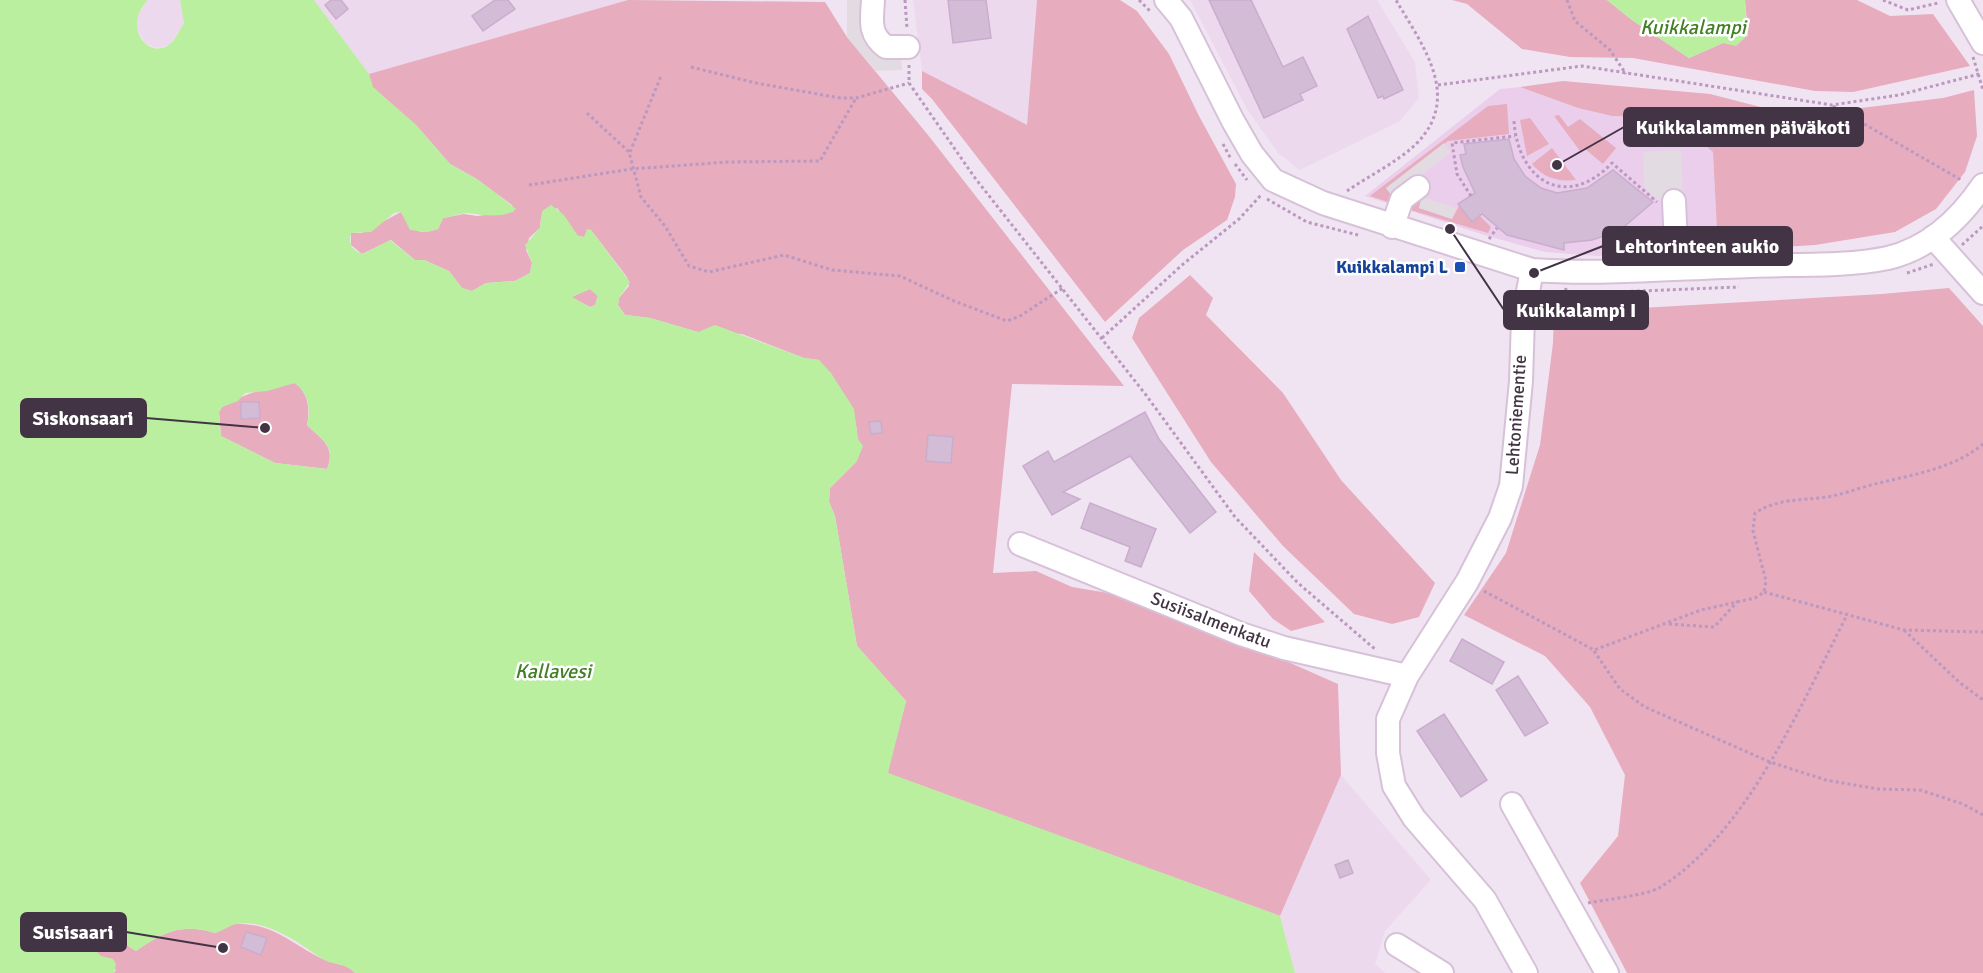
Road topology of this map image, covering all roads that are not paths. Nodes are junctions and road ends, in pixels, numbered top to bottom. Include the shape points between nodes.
1 (873, 0) edge
2 (1166, 0) edge
3 (1948, 2) edge
4 (1983, 43) edge
5 (908, 47) road end
6 (1975, 184) edge
7 (1418, 187) dead end
8 (1666, 202) road end
9 (1392, 227) junction
10 (1934, 237) junction
11 (1677, 268) junction
12 (1532, 270) junction
13 (1983, 293) edge
14 (1020, 544) dead end
15 (1407, 676) junction
16 (1512, 804) dead end
17 (1397, 945) dead end
18 (1442, 973) edge
19 (1526, 973) edge
20 (1607, 973) edge

1 - 5 street via 874,36 886,47
2 - 9 street via 1181,18 1252,154 1273,180 1304,196
3 - 4 street
6 - 10 street via 1951,225
7 - 9 street via 1402,199
8 - 11 street
9 - 12 street
10 - 11 street via 1888,258
10 - 13 street
11 - 12 street
12 - 15 street, Lehtoniementie via 1523,318 1511,486 1500,518 1467,582
14 - 15 street, Susiisalmenkatu via 1241,634 1284,648
15 - 19 street, Lehtoniementie via 1388,718 1388,753 1394,786 1414,818 1485,900
16 - 20 street
17 - 18 street

